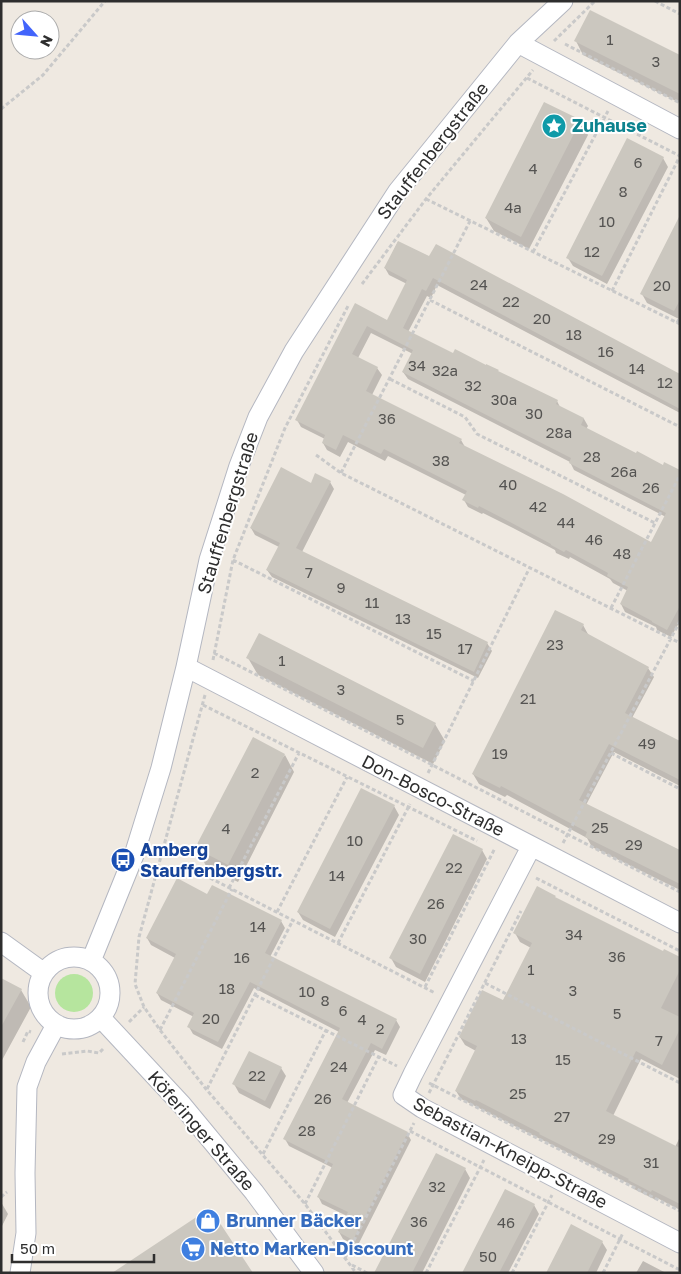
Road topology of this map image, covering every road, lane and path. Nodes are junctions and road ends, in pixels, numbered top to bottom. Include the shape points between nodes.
1 (105, 1) edge
2 (563, 1) edge
3 (595, 1) edge
4 (655, 1) edge
5 (680, 14) edge
6 (555, 40) junction
7 (518, 44) junction
8 (543, 57) junction
9 (526, 78) junction
10 (616, 95) junction
11 (680, 102) edge
12 (1, 109) edge
13 (605, 118) junction
14 (680, 128) edge
15 (680, 156) edge
16 (426, 199) junction
17 (470, 221) junction
18 (533, 252) junction
19 (358, 289) dead end
20 (612, 290) junction
21 (430, 300) junction
22 (348, 306) dead end
23 (680, 317) edge
24 (678, 323) edge
25 (390, 379) junction
26 (680, 427) edge
27 (316, 455) dead end
28 (341, 473) junction
29 (680, 475) edge
30 (655, 523) junction
31 (233, 560) junction
32 (530, 567) junction
33 (612, 608) junction
34 (680, 621) edge
35 (671, 639) junction
36 (680, 643) edge
37 (214, 653) junction
38 (186, 667) junction
39 (209, 680) junction
40 (474, 681) junction
41 (202, 705) junction
42 (310, 732) junction
43 (611, 753) junction
44 (299, 754) junction
45 (432, 765) junction
46 (347, 777) junction
47 (420, 789) junction
48 (680, 789) edge
49 (408, 807) junction
50 (504, 832) junction
51 (568, 834) junction
52 (477, 841) dead end
53 (486, 846) dead end
54 (531, 846) junction
55 (495, 850) junction
56 (555, 859) junction
57 (521, 866) junction
58 (210, 878) dead end
59 (230, 888) junction
60 (680, 892) edge
61 (524, 905) dead end
62 (277, 912) junction
63 (294, 920) junction
64 (680, 923) edge
65 (1, 942) edge
66 (338, 943) junction
67 (680, 951) edge
68 (91, 961) junction
69 (44, 973) junction
70 (485, 983) junction
71 (425, 987) junction
72 (255, 995) junction
73 (451, 1001) junction
74 (144, 1007) junction
75 (101, 1018) junction
76 (56, 1025) junction
77 (160, 1030) junction
78 (326, 1030) junction
79 (116, 1035) junction
80 (379, 1056) junction
81 (57, 1060) dead end
82 (413, 1074) junction
83 (680, 1083) edge
84 (433, 1086) junction
85 (206, 1089) junction
86 (422, 1108) junction
87 (410, 1131) junction
88 (492, 1144) junction
89 (263, 1154) junction
90 (480, 1167) junction
91 (560, 1180) junction
92 (548, 1202) junction
93 (305, 1204) junction
94 (680, 1211) edge
95 (631, 1217) junction
96 (620, 1239) junction
97 (680, 1242) edge
98 (345, 1258) junction
99 (351, 1265) junction
100 (680, 1270) edge
101 (20, 1273) edge
102 (314, 1273) edge
103 (356, 1273) edge
104 (368, 1273) edge
105 (426, 1273) edge
106 (512, 1273) edge
107 (603, 1273) edge

1 - 12 path via 43,75
2 - 7 street, Stauffenbergstraße
3 - 6 path
4 - 5 path
6 - 8 path
6 - 11 path
7 - 8 street
7 - 38 street, Stauffenbergstraße via 398,191 294,352 258,418 209,560
8 - 9 path
8 - 10 street
9 - 13 path
9 - 16 path
10 - 13 path
10 - 14 street
13 - 15 path
13 - 18 path
15 - 20 path
16 - 17 path
16 - 19 path
17 - 18 path
17 - 21 path
18 - 20 path
20 - 24 path
21 - 25 path
21 - 26 path
22 - 31 path via 285,428
23 - 24 path
25 - 28 path
25 - 30 path via 465,417 476,434
27 - 28 path
28 - 32 path
29 - 30 path
30 - 33 path
31 - 37 path
31 - 40 path
32 - 33 path
32 - 40 path
33 - 35 path
34 - 35 path
35 - 36 path
35 - 43 path
37 - 39 path
37 - 45 path
38 - 39 street, Don-Bosco-Straße
38 - 68 street, Stauffenbergstraße via 161,768 134,855
39 - 41 path
39 - 42 street, Don-Bosco-Straße
40 - 45 path
41 - 44 path
41 - 74 path via 139,937 135,984
42 - 44 path
42 - 47 street, Don-Bosco-Straße
43 - 48 path
43 - 51 path
44 - 46 path
44 - 59 path
45 - 47 path
45 - 51 path
46 - 49 path
46 - 62 path
47 - 49 path
47 - 50 street, Don-Bosco-Straße
49 - 52 path
49 - 66 path
50 - 54 street, Don-Bosco-Straße
50 - 55 path
51 - 56 path
51 - 60 path
53 - 55 path
54 - 56 street, Don-Bosco-Straße
54 - 57 street, Sebastian-Kneipp-Straße
55 - 57 path
55 - 71 path
56 - 64 street, Don-Bosco-Straße
57 - 67 path
57 - 73 street, Sebastian-Kneipp-Straße
58 - 59 path
59 - 62 path
59 - 77 path
61 - 70 path
62 - 63 path
63 - 66 path
63 - 72 path
65 - 69 street
66 - 71 path
68 - 69 street via 71,957 51,965
68 - 75 street via 100,968 110,987 110,998
69 - 76 street via 38,996 47,1017
70 - 83 path
70 - 84 path
71 - 73 path
72 - 78 path
72 - 85 path
73 - 82 street, Sebastian-Kneipp-Straße
74 - 77 path
74 - 79 path
75 - 76 street via 80,1029
75 - 79 street, Köferinger Straße
76 - 101 street via 27,1087 26,1233
77 - 85 path
78 - 80 path
78 - 89 path
79 - 81 path via 99,1053 63,1054
79 - 102 street, Köferinger Straße via 188,1113 254,1192
80 - 82 path
80 - 93 path
82 - 84 path
82 - 86 street, Sebastian-Kneipp-Straße via 403,1095
84 - 86 path
84 - 94 path
85 - 89 path
86 - 87 path
86 - 88 street, Sebastian-Kneipp-Straße
87 - 90 path
87 - 98 path
88 - 90 path
88 - 91 street, Sebastian-Kneipp-Straße
89 - 93 path
90 - 92 path
90 - 105 path
91 - 92 path
91 - 95 street, Sebastian-Kneipp-Straße
92 - 96 path
92 - 106 path
93 - 98 path
95 - 96 path
95 - 97 street, Sebastian-Kneipp-Straße
96 - 100 path
96 - 107 path
98 - 99 path
99 - 103 path
99 - 104 path

